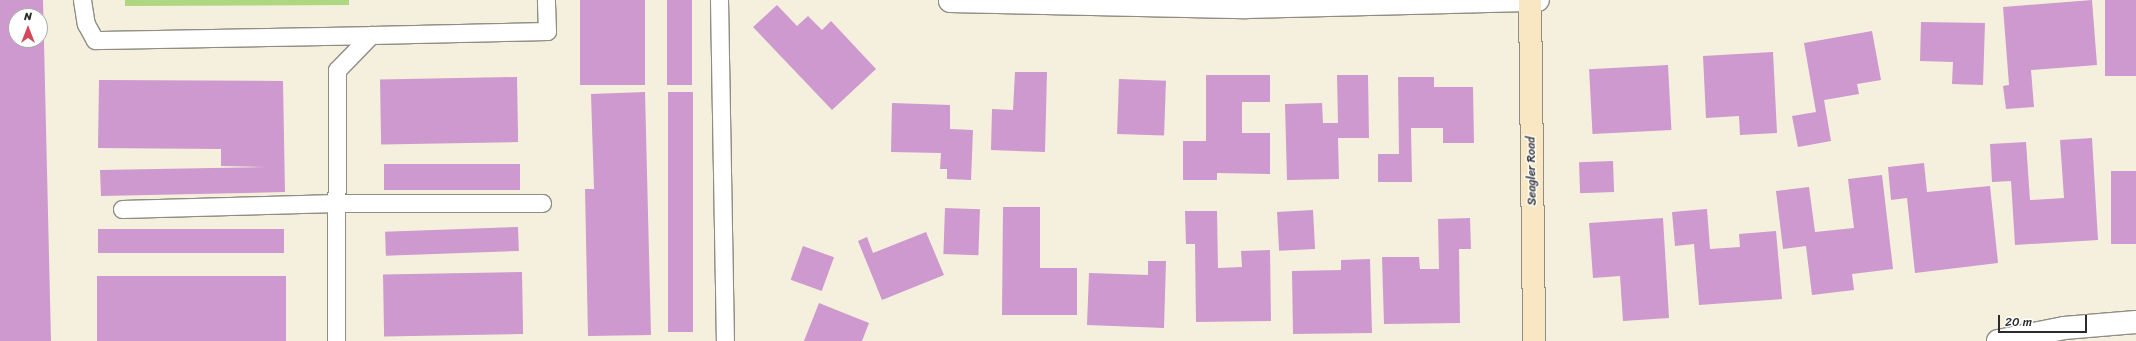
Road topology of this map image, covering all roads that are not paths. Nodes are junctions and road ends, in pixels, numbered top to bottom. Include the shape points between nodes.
1 (82, 0) edge
2 (546, 0) edge
3 (719, 0) edge
4 (1533, 0) edge
5 (950, 1) edge
6 (371, 35) junction
7 (337, 203) junction
8 (542, 203) dead end
9 (122, 209) dead end
10 (2136, 322) edge
11 (336, 341) edge
12 (725, 341) edge
13 (1534, 341) edge
14 (1998, 341) edge

1 - 6 lane via 86,24 95,40
2 - 6 lane via 547,31
3 - 12 lane
4 - 5 street via 1246,7
4 - 13 street, Seagler Road
6 - 7 lane via 337,70
7 - 8 lane
7 - 9 lane
7 - 11 lane
10 - 14 street via 2064,328

